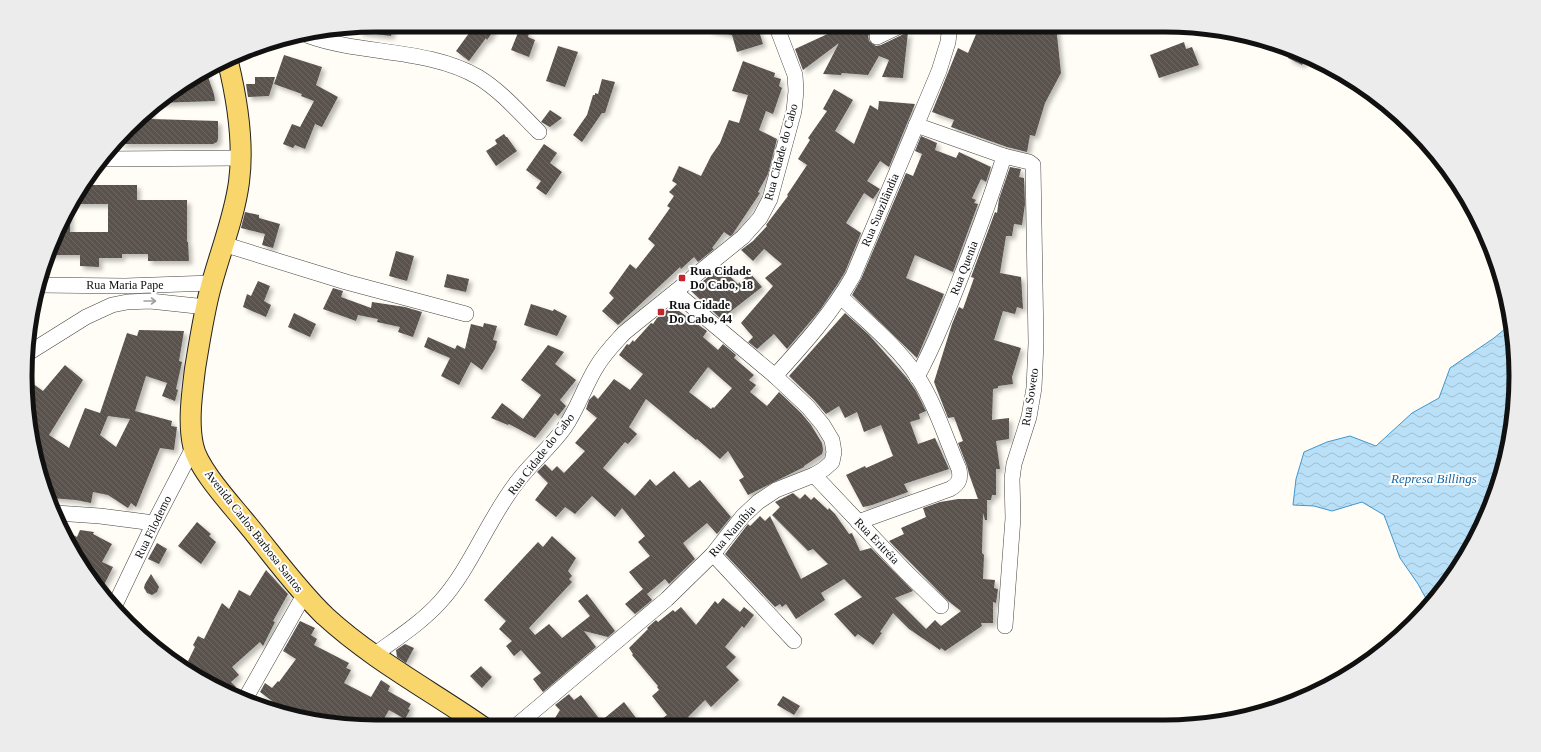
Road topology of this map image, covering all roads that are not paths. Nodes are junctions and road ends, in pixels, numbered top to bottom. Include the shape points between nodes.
1 (779, 32) edge
2 (887, 32) edge
3 (949, 32) edge
4 (877, 37) dead end
5 (315, 38) edge
6 (229, 65) edge
7 (916, 125) junction
8 (539, 132) dead end
9 (1004, 156) junction
10 (240, 158) junction
11 (109, 159) edge
12 (223, 244) junction
13 (212, 283) junction
14 (45, 285) edge
15 (101, 286) junction
16 (675, 292) junction
17 (841, 297) junction
18 (112, 305) junction
19 (206, 306) junction
20 (466, 314) dead end
21 (33, 350) edge
22 (775, 376) junction
23 (918, 377) junction
24 (193, 448) junction
25 (814, 476) junction
26 (60, 513) edge
27 (858, 522) junction
28 (154, 523) junction
29 (712, 554) junction
30 (304, 595) junction
31 (116, 602) edge
32 (941, 606) dead end
33 (1005, 626) dead end
34 (794, 641) dead end
35 (374, 655) junction
36 (247, 695) edge
37 (472, 720) edge
38 (523, 720) edge

1 - 16 street, Rua Cidade do Cabo via 795,75 796,91 794,110 770,199 760,218 743,237
2 - 4 street
3 - 7 street, Rua Suazilândia via 938,71
5 - 8 street via 347,46 422,58 458,69 477,77 498,91
6 - 10 main road, Avenida Carlos Barbosa Santos via 239,125
7 - 9 street
7 - 17 street, Rua Suazilândia via 853,276
9 - 23 street, Rua Quenia via 954,294
9 - 33 street, Rua Soweto via 1033,165 1036,343 1029,417 1013,472 1013,518
10 - 11 street
10 - 12 main road, Avenida Carlos Barbosa Santos via 239,182
12 - 13 main road, Avenida Carlos Barbosa Santos
12 - 20 street via 346,282
13 - 15 street, Rua Maria Pape
13 - 19 main road, Avenida Carlos Barbosa Santos
14 - 15 street, Rua Maria Pape
15 - 18 street
16 - 22 street, Rua Namíbia
16 - 35 street, Rua Cidade do Cabo via 607,351 564,428 517,482 441,601 421,620
17 - 22 street, Rua Suazilândia via 809,339
17 - 23 street via 903,358
18 -> 19 street via 150,301
18 - 21 street via 86,317
19 - 24 main road, Avenida Carlos Barbosa Santos via 192,396
22 - 25 street, Rua Namíbia via 813,413 832,440 832,462
23 - 27 street via 958,469 959,482 950,489
24 - 28 street, Rua Filodemo
24 - 30 main road, Avenida Carlos Barbosa Santos via 206,472
25 - 27 street, Rua Eritréia
25 - 29 street, Rua Namíbia via 776,490 758,502
26 - 28 street
27 - 32 street, Rua Eritréia
28 - 31 street, Rua Filodemo
29 - 34 street
29 - 38 street, Rua Namíbia via 667,599
30 - 35 main road, Avenida Carlos Barbosa Santos via 347,635
30 - 36 street
35 - 37 main road, Avenida Carlos Barbosa Santos

